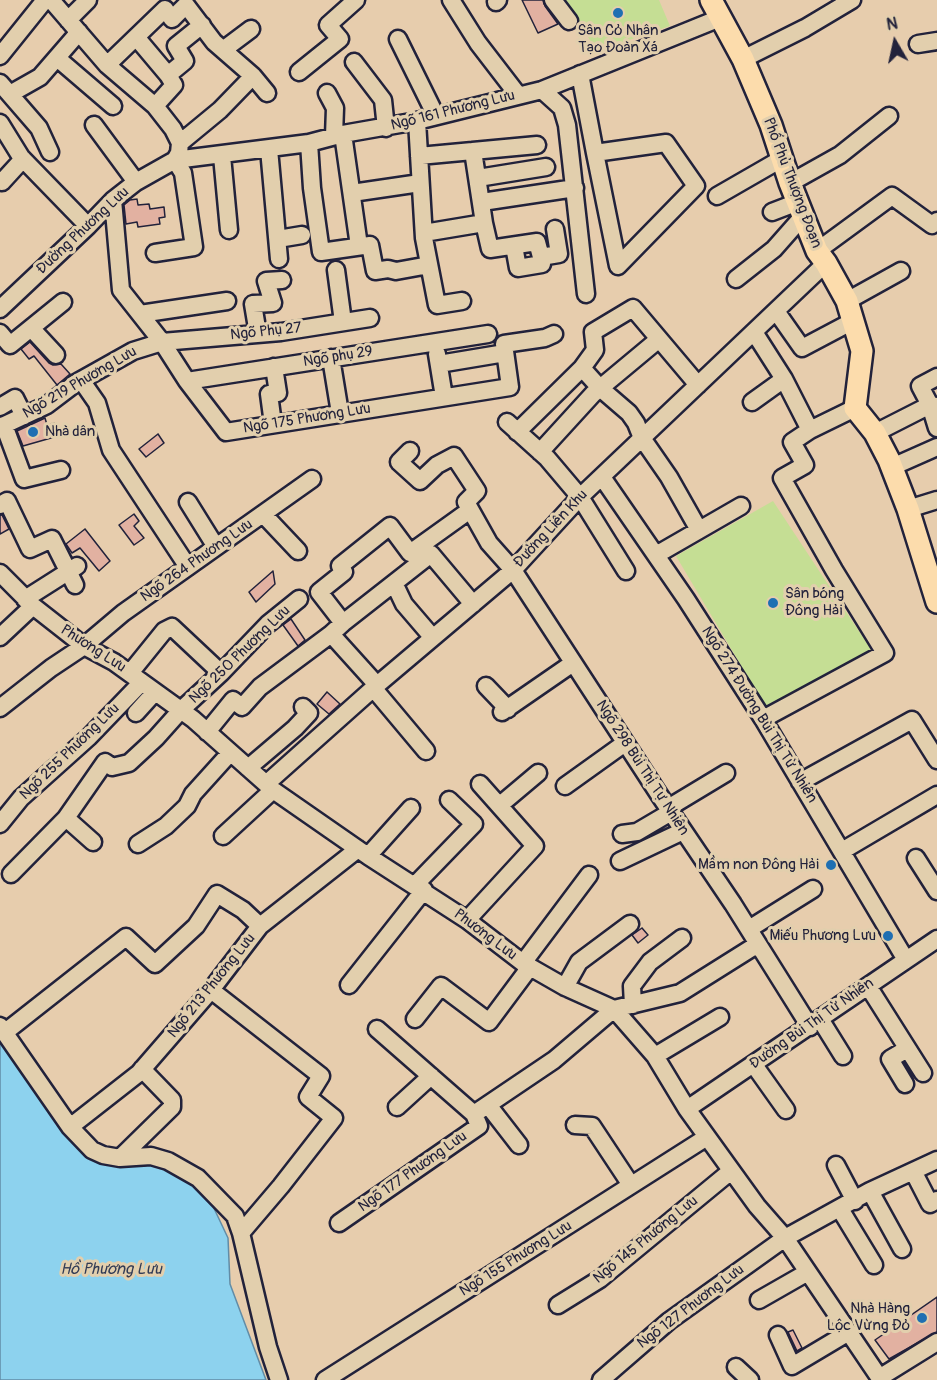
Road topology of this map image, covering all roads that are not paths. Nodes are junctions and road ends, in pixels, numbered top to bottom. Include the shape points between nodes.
1 (51, 0) edge
2 (88, 0) edge
3 (357, 0) edge
4 (452, 0) edge
5 (553, 0) edge
6 (852, 0) edge
7 (716, 9) edge
8 (569, 21) dead end
9 (202, 25) junction
10 (73, 26) junction
11 (251, 28) dead end
12 (136, 37) junction
13 (398, 39) dead end
14 (937, 41) edge
15 (918, 44) dead end
16 (223, 50) junction
17 (0, 56) edge
18 (57, 58) junction
19 (744, 59) junction
20 (354, 62) dead end
21 (107, 65) junction
22 (299, 72) dead end
23 (580, 74) junction
24 (168, 75) junction
25 (253, 76) junction
26 (5, 89) edge
27 (542, 90) junction
28 (267, 93) dead end
29 (327, 93) dead end
30 (518, 95) junction
31 (112, 106) dead end
32 (155, 106) junction
33 (436, 116) junction
34 (889, 116) dead end
35 (417, 121) junction
36 (0, 123) edge
37 (94, 125) dead end
38 (386, 128) junction
39 (339, 135) junction
40 (180, 143) junction
41 (309, 143) junction
42 (537, 146) dead end
43 (269, 149) junction
44 (473, 151) junction
45 (50, 152) dead end
46 (595, 153) junction
47 (222, 156) junction
48 (419, 156) junction
49 (783, 158) junction
50 (22, 159) junction
51 (175, 160) junction
52 (546, 166) dead end
53 (478, 178) junction
54 (0, 180) edge
55 (136, 182) junction
56 (420, 183) junction
57 (575, 188) junction
58 (352, 193) junction
59 (717, 196) dead end
60 (113, 200) junction
61 (797, 200) junction
62 (482, 202) junction
63 (772, 212) dead end
64 (937, 222) edge
65 (484, 223) junction
66 (88, 226) junction
67 (229, 230) dead end
68 (555, 230) dead end
69 (424, 233) junction
70 (302, 236) dead end
71 (278, 239) junction
72 (371, 244) junction
73 (155, 253) dead end
74 (822, 257) junction
75 (279, 259) dead end
76 (429, 265) junction
77 (336, 270) dead end
78 (901, 272) dead end
79 (736, 279) dead end
80 (282, 280) dead end
81 (586, 294) dead end
82 (462, 301) dead end
83 (63, 302) dead end
84 (227, 302) dead end
85 (0, 309) edge
86 (776, 310) junction
87 (850, 311) junction
88 (140, 314) junction
89 (370, 318) dead end
90 (343, 322) junction
91 (31, 328) junction
92 (754, 332) junction
93 (0, 333) edge
94 (488, 333) dead end
95 (258, 334) junction
96 (554, 334) dead end
97 (659, 339) junction
98 (435, 341) junction
99 (162, 342) junction
100 (505, 353) junction
101 (56, 355) dead end
102 (331, 358) junction
103 (439, 364) junction
104 (274, 368) junction
105 (582, 368) junction
106 (937, 376) edge
107 (784, 379) junction
108 (81, 380) junction
109 (188, 381) junction
110 (698, 385) junction
111 (600, 388) junction
112 (444, 397) junction
113 (752, 402) dead end
114 (933, 406) edge
115 (0, 407) edge
116 (855, 408) junction
117 (340, 413) junction
118 (24, 416) junction
119 (273, 424) junction
120 (2, 426) edge
121 (937, 428) edge
122 (810, 430) junction
123 (875, 433) junction
124 (642, 438) junction
125 (937, 447) edge
126 (410, 451) dead end
127 (540, 452) junction
128 (892, 467) junction
129 (61, 470) dead end
130 (602, 477) junction
131 (312, 479) dead end
132 (580, 497) junction
133 (937, 501) edge
134 (188, 502) dead end
135 (0, 505) edge
136 (741, 507) dead end
137 (908, 508) junction
138 (470, 510) junction
139 (263, 514) junction
140 (699, 530) junction
141 (216, 547) junction
142 (298, 551) dead end
143 (656, 555) junction
144 (188, 567) junction
145 (513, 570) junction
146 (627, 571) dead end
147 (0, 573) edge
148 (394, 583) junction
149 (299, 599) dead end
150 (937, 602) edge
151 (29, 603) junction
152 (473, 604) junction
153 (337, 628) junction
154 (428, 632) dead end
155 (0, 638) edge
156 (84, 646) junction
157 (573, 663) junction
158 (221, 673) junction
159 (142, 682) junction
160 (486, 686) dead end
161 (375, 687) junction
162 (303, 707) dead end
163 (0, 708) edge
164 (181, 710) junction
165 (136, 713) dead end
166 (763, 719) junction
167 (207, 732) junction
168 (625, 743) junction
169 (426, 751) dead end
170 (230, 753) junction
171 (937, 760) edge
172 (248, 768) junction
173 (538, 773) dead end
174 (726, 773) dead end
175 (801, 782) junction
176 (480, 784) dead end
177 (565, 786) dead end
178 (270, 787) junction
179 (937, 795) edge
180 (449, 801) dead end
181 (500, 805) junction
182 (411, 808) dead end
183 (669, 810) junction
184 (66, 818) junction
185 (0, 824) edge
186 (683, 831) junction
187 (622, 834) dead end
188 (224, 836) dead end
189 (93, 842) dead end
190 (138, 844) dead end
191 (842, 851) junction
192 (363, 852) junction
193 (916, 858) dead end
194 (620, 861) dead end
195 (11, 874) dead end
196 (590, 875) dead end
197 (419, 888) junction
198 (813, 889) dead end
199 (937, 891) edge
200 (467, 920) junction
201 (630, 924) dead end
202 (260, 926) junction
203 (749, 929) junction
204 (682, 938) dead end
205 (937, 939) edge
206 (758, 944) junction
207 (906, 960) junction
208 (526, 965) junction
209 (349, 985) dead end
210 (868, 986) junction
211 (565, 987) junction
212 (212, 990) junction
213 (633, 1005) junction
214 (614, 1009) junction
215 (720, 1017) dead end
216 (415, 1019) dead end
217 (815, 1023) junction
218 (2, 1029) edge
219 (377, 1029) dead end
220 (907, 1049) junction
221 (655, 1056) junction
222 (843, 1056) dead end
223 (754, 1065) junction
224 (142, 1069) junction
225 (922, 1073) dead end
226 (430, 1076) junction
227 (905, 1084) dead end
228 (397, 1107) dead end
229 (481, 1109) junction
230 (687, 1109) junction
231 (786, 1110) dead end
232 (575, 1125) dead end
233 (70, 1127) junction
234 (707, 1137) junction
235 (519, 1145) dead end
236 (120, 1158) junction
237 (937, 1160) edge
238 (836, 1165) dead end
239 (731, 1171) junction
240 (913, 1171) junction
241 (631, 1185) junction
242 (870, 1191) junction
243 (937, 1200) edge
244 (847, 1205) junction
245 (339, 1223) dead end
246 (241, 1233) junction
247 (785, 1238) junction
248 (902, 1249) dead end
249 (874, 1265) dead end
250 (808, 1272) junction
251 (759, 1300) dead end
252 (558, 1305) dead end
253 (849, 1332) junction
254 (778, 1335) dead end
255 (937, 1342) edge
256 (736, 1367) dead end
257 (880, 1379) edge
258 (279, 1380) edge
259 (325, 1380) edge
260 (601, 1380) edge
261 (750, 1380) edge

1 - 10 street
1 - 17 street
2 - 10 street
3 - 22 street via 328,25 340,39
4 - 30 street via 478,43
5 - 8 street
6 - 19 street
7 - 19 main road, Phố Phủ Thượng Đoạn
7 - 23 street, Ngõ 161 Phương Lưu
9 - 12 street via 186,5 172,19 165,9
9 - 16 street
9 - 24 street via 176,46 185,61
10 - 18 street
10 - 21 street
11 - 16 street
12 - 21 street
12 - 24 street
13 - 33 street
14 - 15 street
16 - 25 street
18 - 26 street via 40,77
18 - 31 street
19 - 49 main road, Phố Phủ Thượng Đoạn
20 - 38 street via 383,100
21 - 32 street
23 - 27 street, Ngõ 161 Phương Lưu
23 - 46 street
24 - 32 street via 174,85
25 - 28 street
25 - 40 street
26 - 45 street via 39,128
27 - 30 street, Ngõ 161 Phương Lưu
27 - 57 street via 562,108
29 - 39 street via 335,108
30 - 33 street, Ngõ 161 Phương Lưu
32 - 40 street
33 - 35 street, Ngõ 161 Phương Lưu
34 - 61 street via 840,155
35 - 38 street, Ngõ 161 Phương Lưu
35 - 48 street
36 - 50 street
37 - 55 street
38 - 39 street, Ngõ 161 Phương Lưu
39 - 41 street, Ngõ 161 Phương Lưu
39 - 58 street
40 - 51 street
41 - 43 street, Ngõ 161 Phương Lưu
41 - 72 street via 321,252
42 - 44 street
43 - 47 street, Ngõ 161 Phương Lưu
43 - 71 street
44 - 48 street
44 - 53 street
46 - 46 street via 613,244 618,266 696,186 666,143
47 - 51 street, Ngõ 161 Phương Lưu
47 - 67 street
48 - 56 street
49 - 59 street
49 - 61 main road, Phố Phủ Thượng Đoạn
50 - 54 street
50 - 66 street
51 - 55 street, Đường Phương Lưu
51 - 73 street via 183,173 194,247
52 - 53 street
53 - 62 street
55 - 60 street, Đường Phương Lưu
56 - 58 street
56 - 69 street
57 - 62 street
57 - 81 street
58 - 72 street
60 - 66 street, Đường Phương Lưu
60 - 88 street, Ngõ 175 Phương Lưu via 121,290
61 - 63 street
61 - 74 main road, Phố Phủ Thượng Đoạn
61 - 79 street via 774,249
62 - 65 street
64 - 74 street, Đường Liên Khu via 932,225 892,196
65 - 68 street via 490,249 537,242 541,257 559,254
65 - 69 street
66 - 85 street, Đường Phương Lưu
69 - 76 street
70 - 71 street
71 - 75 street
72 - 76 street via 375,271
74 - 86 street, Đường Liên Khu
74 - 87 main road, Phố Phủ Thượng Đoạn
76 - 82 street via 437,305
77 - 90 street
78 - 87 street
80 - 95 street via 267,281 273,303 253,304
83 - 91 street
84 - 88 street
86 - 87 street via 802,348
86 - 92 street, Đường Liên Khu
87 - 116 main road, Phố Phủ Thượng Đoạn via 862,351
88 - 99 street, Ngõ 175 Phương Lưu
89 - 90 street, Ngõ Phụ 27
90 - 95 street, Ngõ Phụ 27
91 - 93 street via 10,345
91 - 101 street
92 - 107 street
92 - 110 street, Đường Liên Khu
94 - 98 street, Ngõ phụ 29
95 - 99 street, Ngõ Phụ 27
96 - 100 street via 504,344
97 - 105 street via 633,308 593,332 595,350
97 - 110 street
97 - 111 street
98 - 102 street, Ngõ phụ 29
98 - 103 street
99 - 108 street, Ngõ 219 Phương Lưu via 132,351
99 - 109 street, Ngõ 175 Phương Lưu
100 - 103 street
100 - 112 street, Ngõ 175 Phương Lưu via 510,387
102 - 104 street, Ngõ phụ 29
102 - 117 street
103 - 112 street
104 - 109 street, Ngõ phụ 29
104 - 119 street via 278,393 269,394
105 - 111 street
105 - 127 street via 512,427
106 - 114 street via 920,386
107 - 113 street
107 - 122 street
108 - 118 street, Ngõ 219 Phương Lưu
108 - 144 street via 97,403 111,450
109 - 119 street, Ngõ 175 Phương Lưu via 226,432
110 - 124 street, Đường Liên Khu
111 - 124 street via 629,413
111 - 127 street
112 - 117 street, Ngõ 175 Phương Lưu
114 - 121 street
114 - 123 street
115 - 118 street via 15,398
116 - 122 street
116 - 123 main road
117 - 119 street, Ngõ 175 Phương Lưu
118 - 120 street, Ngõ 219 Phương Lưu
120 - 129 street via 24,479
122 - 166 street via 792,442 804,465 782,478 885,653
123 - 128 main road
124 - 130 street, Đường Liên Khu
124 - 140 street
125 - 128 street
126 - 138 street via 399,462 420,481 454,456 477,491 466,502
127 - 132 street
128 - 137 main road
130 - 132 street, Đường Liên Khu
130 - 143 street, Ngõ 274 Đường Bùi Thị Từ Nhiên
131 - 139 street, Ngõ 264 Phương Lưu
132 - 145 street, Đường Liên Khu
132 - 146 street
133 - 137 street
134 - 141 street
135 - 151 street via 7,501 30,549 52,539 74,574
136 - 140 street
137 - 150 main road
138 - 145 street, Ngõ 298 Bùi Thị Tự Nhiên via 489,543
138 - 153 street via 410,552 390,526 340,566 344,572 320,592
139 - 141 street, Ngõ 264 Phương Lưu
139 - 142 street
140 - 143 street
141 - 144 street, Ngõ 264 Phương Lưu
143 - 166 street, Ngõ 274 Đường Bùi Thị Từ Nhiên
144 - 156 street, Ngõ 264 Phương Lưu
145 - 152 street, Đường Liên Khu
145 - 157 street, Ngõ 298 Bùi Thị Tự Nhiên
147 - 151 street, Phương Lưu
148 - 152 street via 431,554
148 - 153 street
148 - 154 street via 404,603
149 - 158 street, Ngõ 250 Phương Lưu via 268,624
151 - 155 street
151 - 156 street, Phương Lưu
152 - 161 street, Đường Liên Khu
153 - 161 street
153 - 167 street via 260,687 242,707 233,700
156 - 159 street, Phương Lưu
156 - 163 street, Ngõ 264 Phương Lưu
157 - 160 street via 505,711
157 - 168 street, Ngõ 298 Bùi Thị Tự Nhiên
158 - 159 street via 172,627 164,631
158 - 164 street, Ngõ 250 Phương Lưu
159 - 164 street, Phương Lưu
159 - 165 street
159 - 185 street, Ngõ 255 Phương Lưu via 89,737 21,798
161 - 169 street
161 - 178 street, Đường Liên Khu
162 - 172 street via 309,713
164 - 167 street, Phương Lưu
164 - 184 street, Ngõ 250 Phương Lưu via 129,763 112,767 105,762
166 - 175 street, Ngõ 274 Đường Bùi Thị Từ Nhiên
167 - 170 street, Phương Lưu
168 - 177 street
168 - 183 street, Ngõ 298 Bùi Thị Tự Nhiên
170 - 172 street, Phương Lưu
170 - 190 street via 187,806
171 - 175 street via 912,720
172 - 178 street, Phương Lưu
173 - 181 street
174 - 183 street
175 - 191 street, Ngõ 274 Đường Bùi Thị Từ Nhiên
176 - 181 street
178 - 188 street, Đường Liên Khu
178 - 192 street, Phương Lưu
179 - 191 street
180 - 197 street via 474,824
181 - 200 street via 535,846
182 - 192 street, Ngõ 213 Phương Lưu
183 - 186 street, Ngõ 298 Bùi Thị Tự Nhiên
183 - 187 street via 637,832
184 - 189 street
184 - 195 street
186 - 194 street
186 - 203 street, Ngõ 298 Bùi Thị Tự Nhiên
191 - 207 street, Ngõ 274 Đường Bùi Thị Từ Nhiên
192 - 197 street, Phương Lưu
192 - 202 street, Ngõ 213 Phương Lưu
193 - 199 street
196 - 208 street
197 - 200 street, Phương Lưu
197 - 209 street
198 - 203 street
200 - 208 street, Phương Lưu
201 - 211 street via 579,962
202 - 212 street, Ngõ 213 Phương Lưu
202 - 218 street via 217,894 196,926 155,964 126,937
203 - 206 street, Ngõ 298 Bùi Thị Tự Nhiên
204 - 213 street via 650,962 632,986
205 - 207 street, Đường Bùi Thị Từ Nhiên
206 - 213 street via 680,993
206 - 217 street, Ngõ 298 Bùi Thị Tự Nhiên
207 - 210 street, Đường Bùi Thị Từ Nhiên
208 - 211 street, Phương Lưu
208 - 216 street via 489,1022 441,986
210 - 217 street, Đường Bùi Thị Từ Nhiên
210 - 220 street
211 - 214 street, Phương Lưu
212 - 224 street, Ngõ 213 Phương Lưu
212 - 246 street via 321,1076 308,1096 334,1118
213 - 214 street
214 - 221 street, Phương Lưu
214 - 229 street via 554,1060
215 - 221 street
217 - 222 street, Ngõ 298 Bùi Thị Tự Nhiên
217 - 223 street, Đường Bùi Thị Từ Nhiên
218 - 233 street
219 - 226 street
220 - 225 street
220 - 227 street via 890,1059
221 - 230 street, Phương Lưu
223 - 230 street, Đường Bùi Thị Từ Nhiên
223 - 231 street
224 - 233 street, Ngõ 213 Phương Lưu
224 - 236 street via 172,1101 172,1107
226 - 228 street
226 - 229 street
229 - 235 street
229 - 245 street, Ngõ 177 Phương Lưu via 479,1126
230 - 234 street, Phương Lưu
232 - 241 street via 592,1126
233 - 236 street via 92,1150
234 - 239 street, Phương Lưu
234 - 241 street, Ngõ 155 Phương Lưu
236 - 246 street via 151,1156 198,1178 235,1216
237 - 240 street, Ngõ 127 Phương Lưu
238 - 244 street
239 - 247 street, Phương Lưu
239 - 252 street, Ngõ 145 Phương Lưu via 600,1280
240 - 242 street, Ngõ 127 Phương Lưu
240 - 243 street via 930,1204
241 - 259 street, Ngõ 155 Phương Lưu
242 - 244 street, Ngõ 127 Phương Lưu
242 - 248 street
244 - 247 street, Ngõ 127 Phương Lưu
244 - 249 street
246 - 258 street
247 - 250 street, Phương Lưu
247 - 260 street, Ngõ 127 Phương Lưu via 669,1322
250 - 251 street
250 - 253 street, Phương Lưu
253 - 254 street via 792,1366
253 - 257 street, Phương Lưu
255 - 257 street
256 - 261 street

